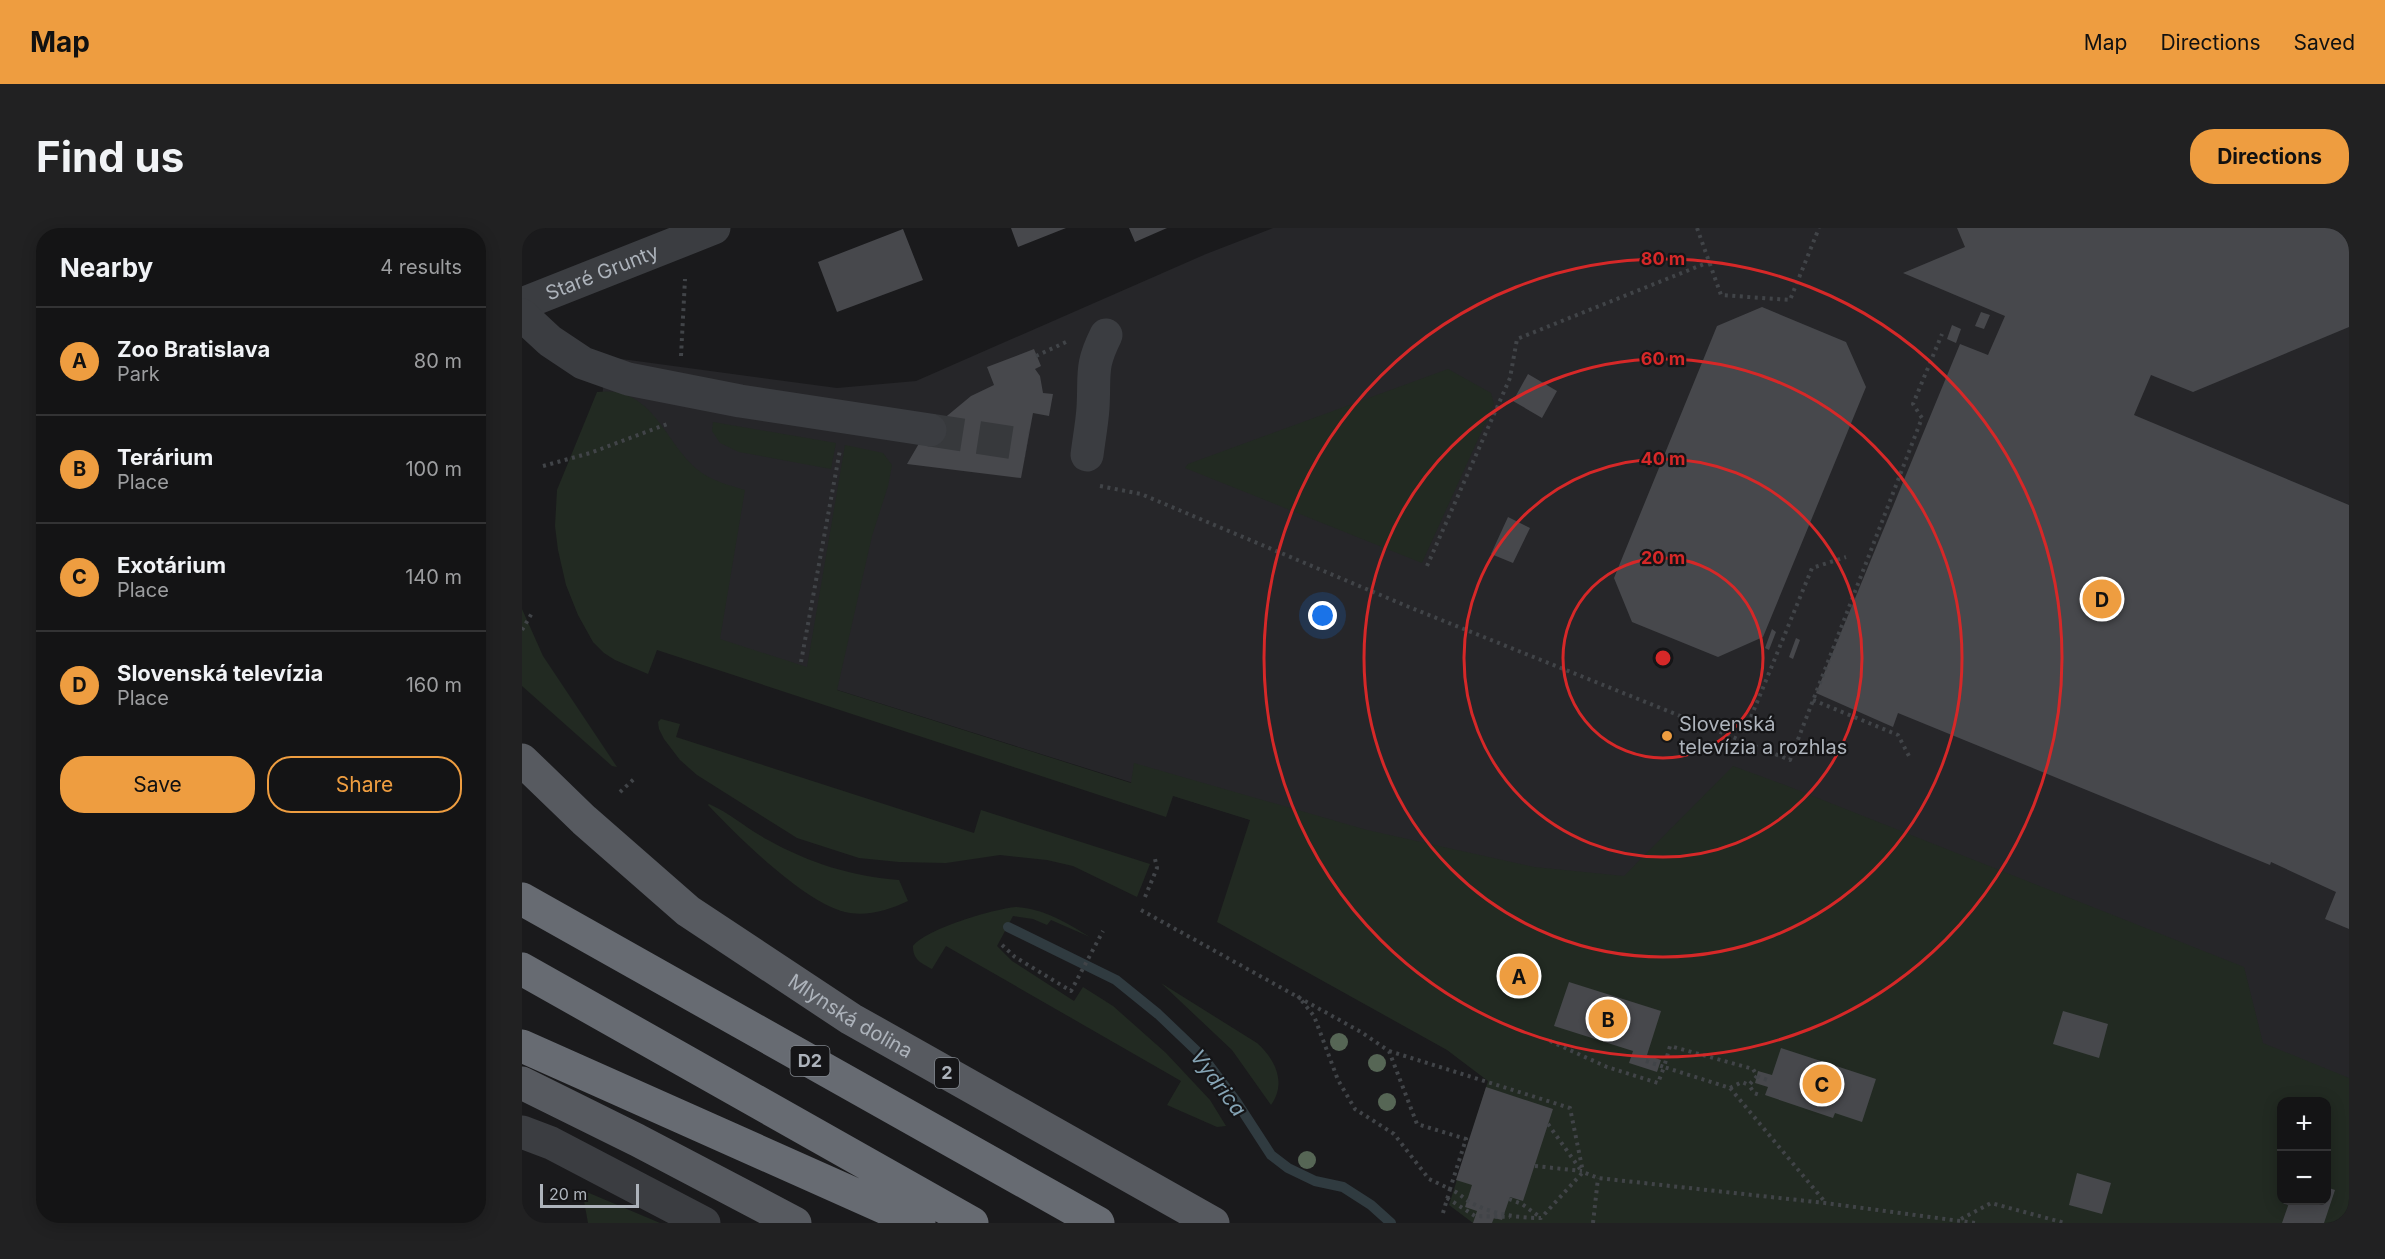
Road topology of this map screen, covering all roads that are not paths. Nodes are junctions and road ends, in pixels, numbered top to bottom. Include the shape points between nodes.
1 (651, 228) edge
2 (714, 228) edge
3 (577, 282) junction
4 (522, 304) edge
5 (522, 315) edge
6 (1106, 335) dead end
7 (930, 430) tunnel mouth
8 (1088, 469) road end
9 (522, 760) edge
10 (522, 899) edge
11 (522, 969) edge
12 (522, 1046) edge
13 (522, 1083) edge
14 (522, 1132) edge
15 (704, 1223) edge
16 (795, 1223) edge
17 (919, 1223) edge
18 (972, 1223) edge
19 (1098, 1223) edge
20 (1213, 1223) edge

1 - 3 street
2 - 3 street, Staré Grunty
3 - 4 street, Staré Grunty
5 - 7 street via 550,341 583,363 628,379 751,403
6 - 8 street via 1092,374
9 - 20 main road, Mlynská dolina / 2 via 584,820 697,917 851,1018
10 - 19 highway, D2
11 - 18 highway
12 - 17 highway
13 - 16 main road
14 - 15 street via 552,1143

